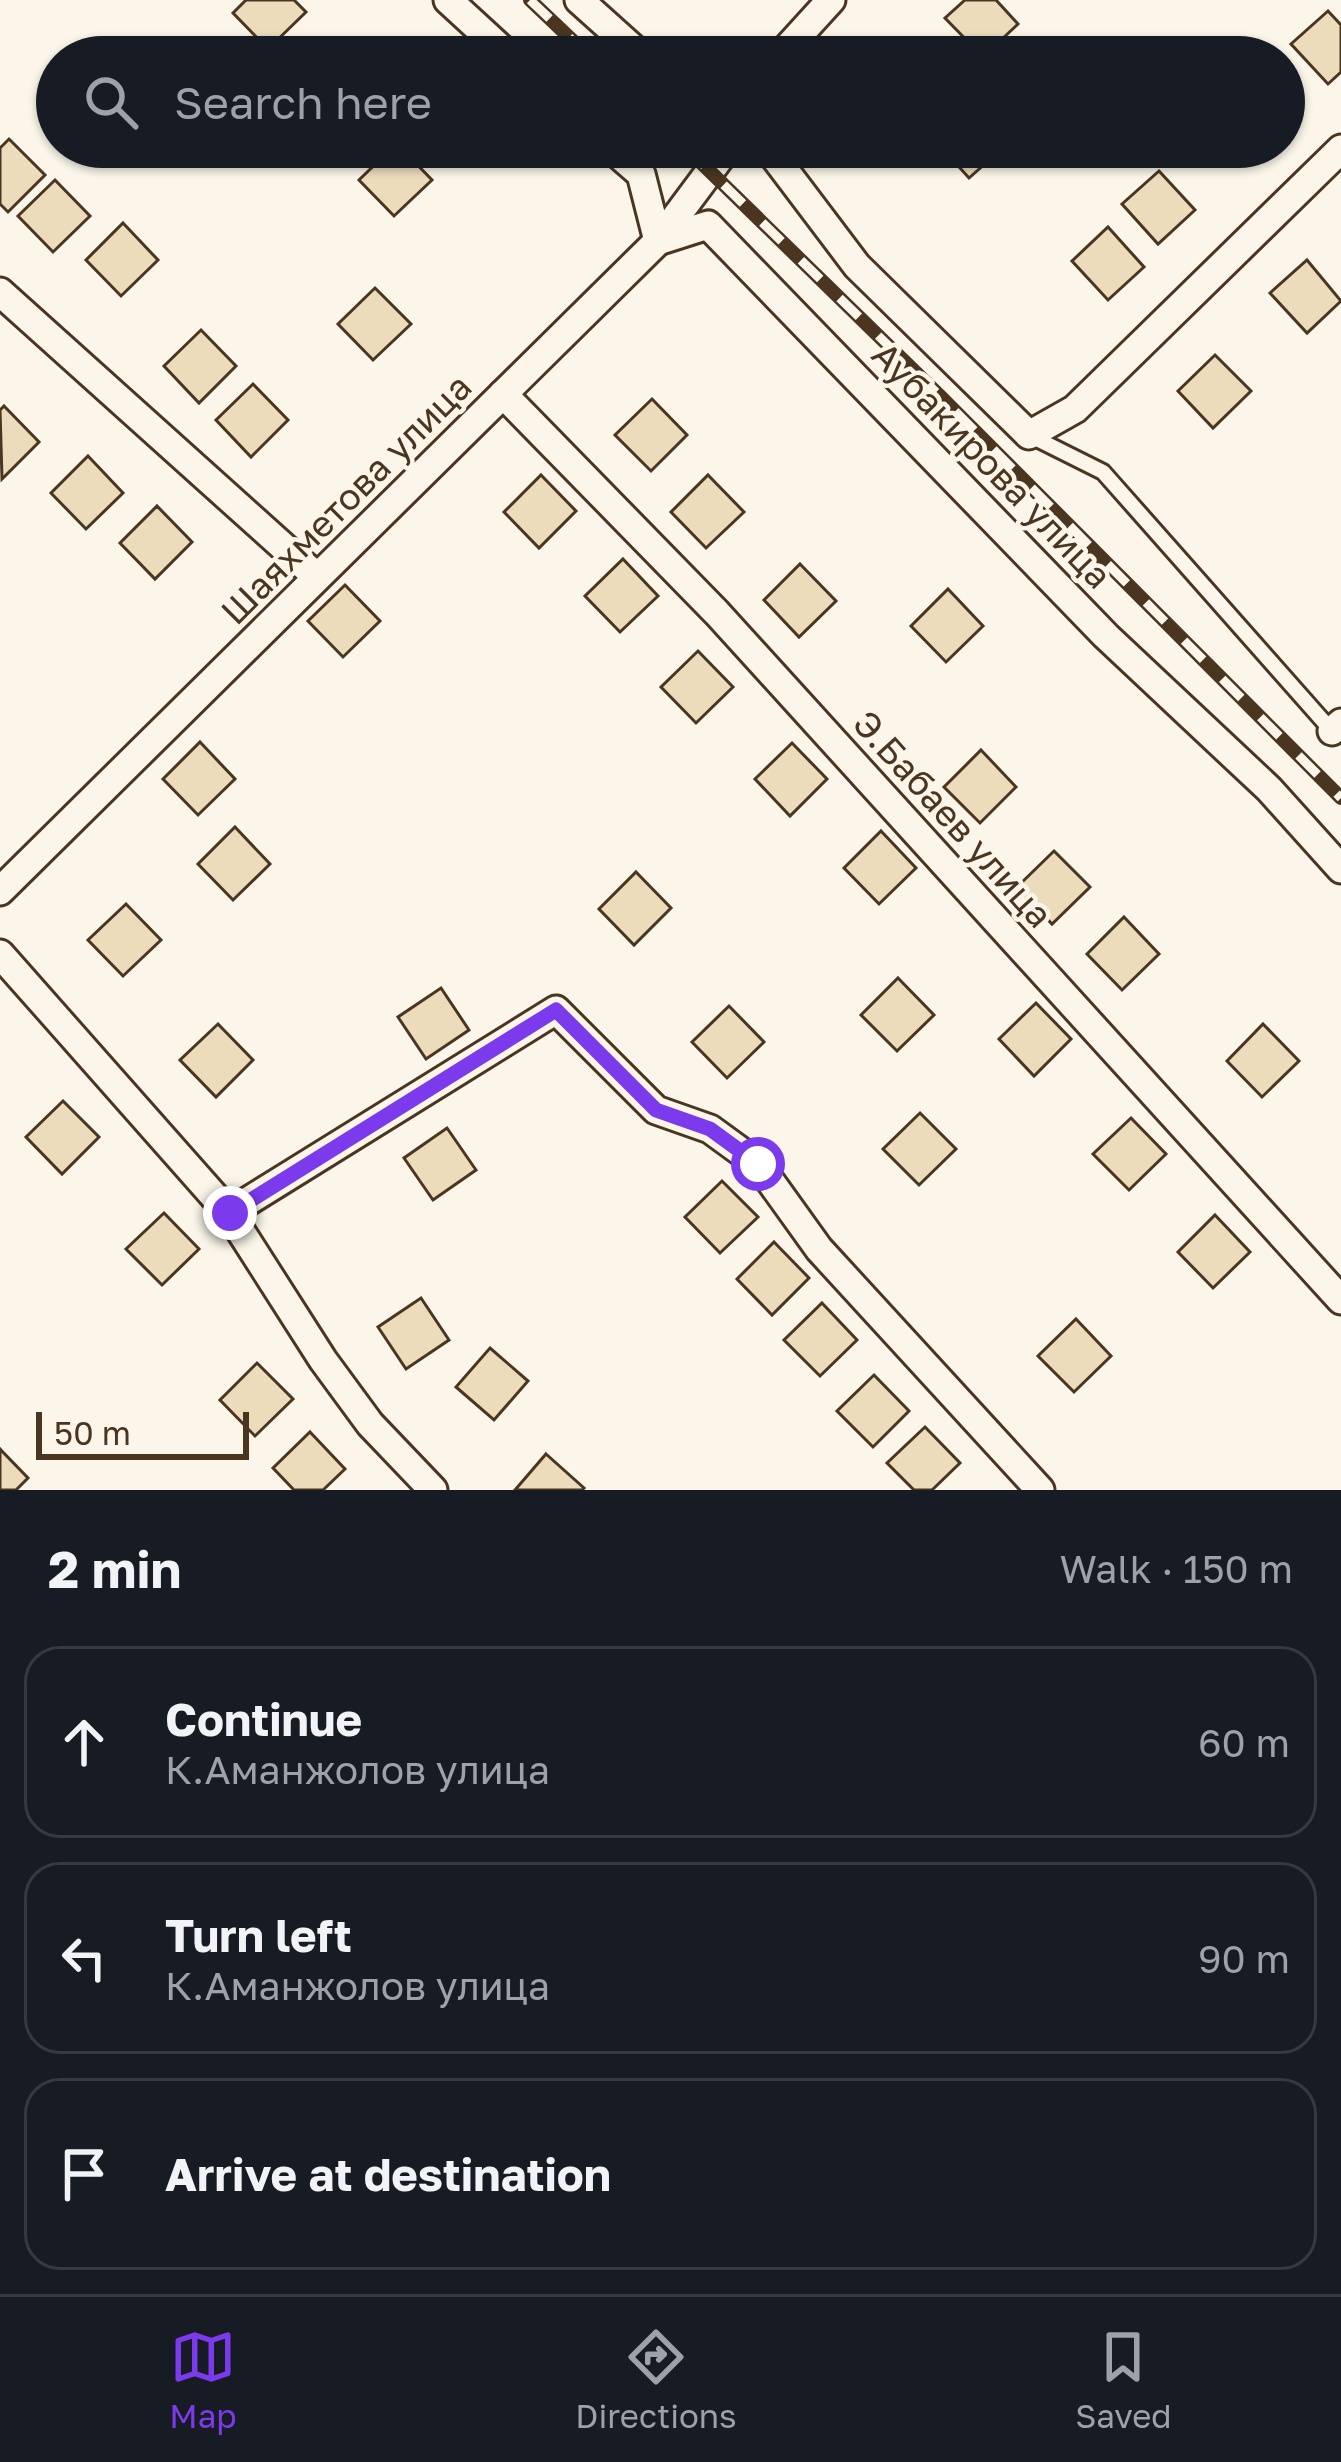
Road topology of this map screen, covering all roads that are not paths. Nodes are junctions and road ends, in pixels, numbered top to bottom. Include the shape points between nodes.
1 (448, 0) edge
2 (579, 0) edge
3 (831, 0) edge
4 (487, 36) edge
5 (619, 36) edge
6 (798, 36) edge
7 (1341, 149) edge
8 (634, 168) edge
9 (712, 168) edge
10 (783, 168) edge
11 (658, 241) junction
12 (0, 292) edge
13 (503, 394) junction
14 (1029, 435) junction
15 (317, 577) junction
16 (1336, 727) edge
17 (1341, 869) edge
18 (0, 891) edge
19 (0, 954) edge
20 (230, 1213) junction
21 (1341, 1300) edge
22 (433, 1490) edge
23 (1040, 1490) edge

1 - 4 street
2 - 5 street
3 - 6 street
7 - 14 street via 1075,409
8 - 11 street
9 - 11 street, Шаяхметова улица
10 - 14 street via 857,266
11 - 13 street, Шаяхметова улица
11 - 17 street, Аубакирова улица via 708,225
12 - 15 street
13 - 15 street, Шаяхметова улица
13 - 21 street, Э.Бабаев улица via 717,613
14 - 16 lane via 1103,472
15 - 18 street, Шаяхметова улица
19 - 20 street
20 - 22 street via 334,1376
20 - 23 street via 556,1010 656,1110 710,1129 758,1164 819,1249

